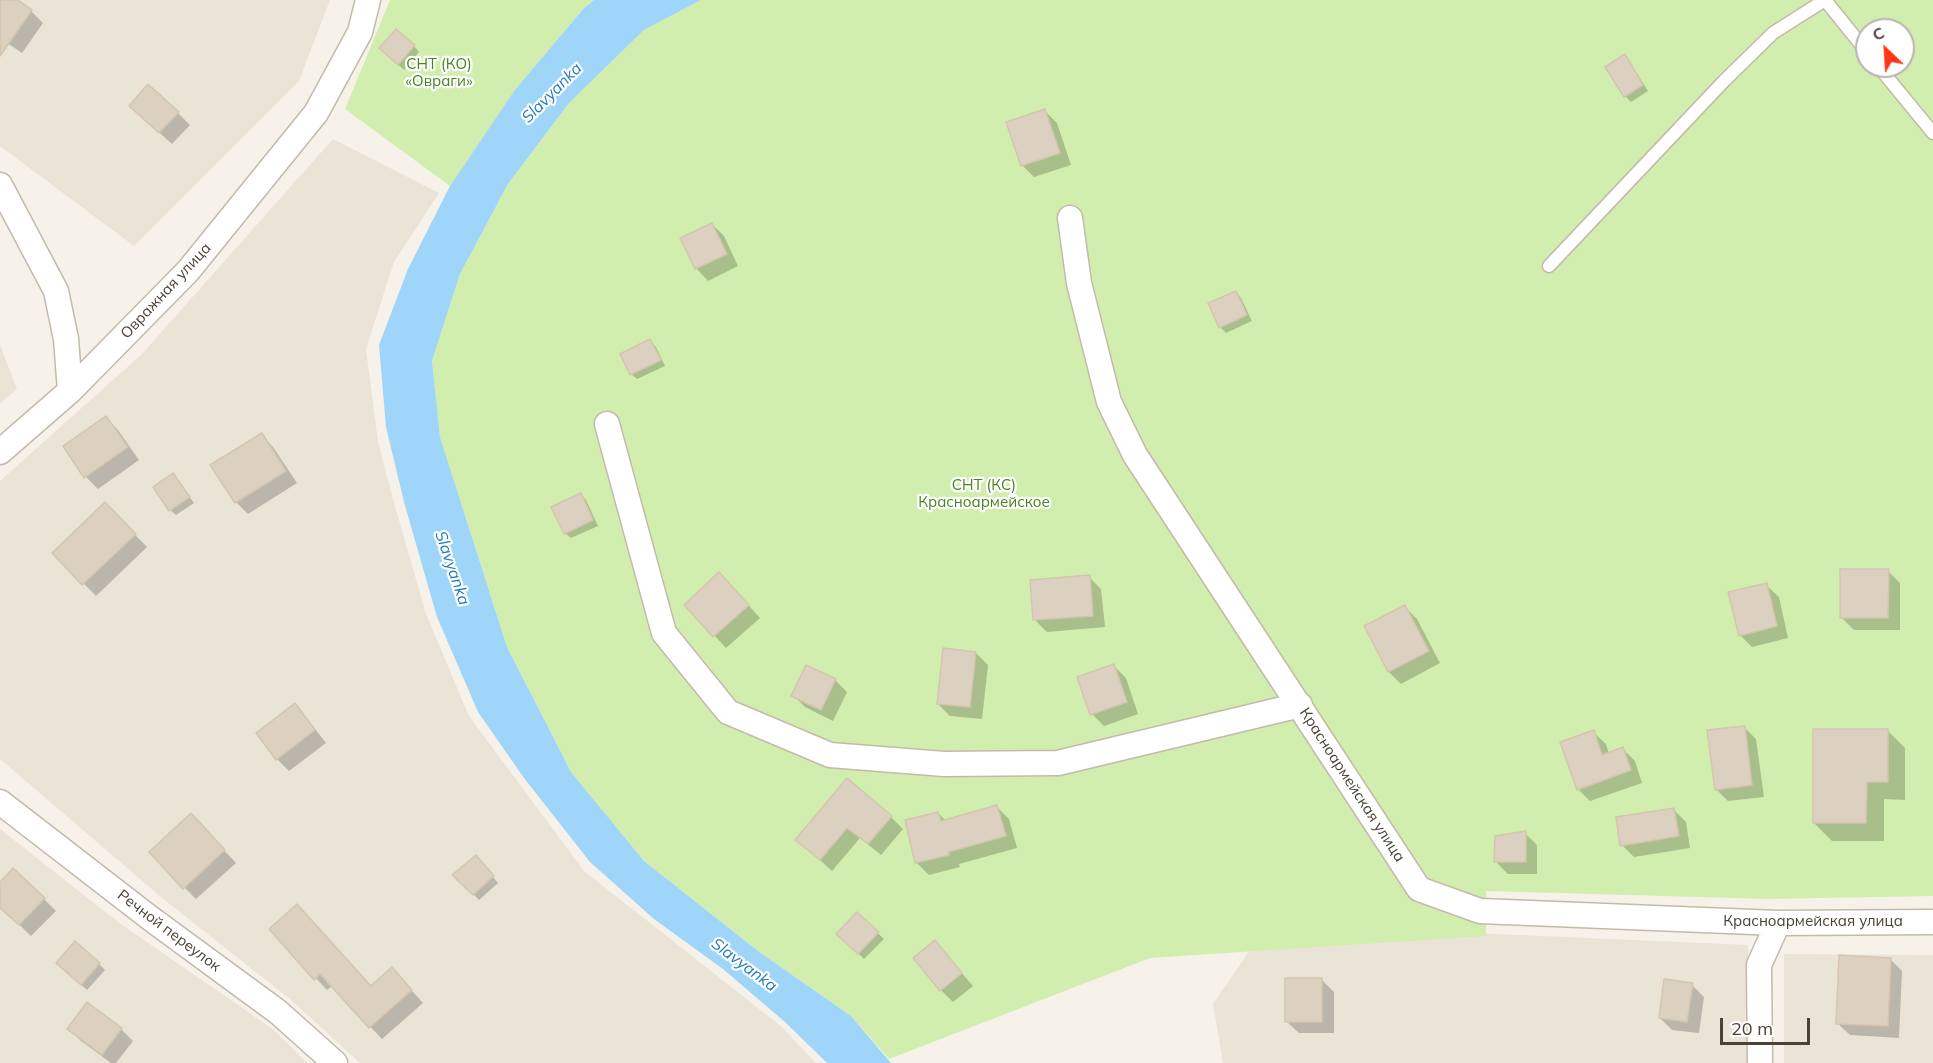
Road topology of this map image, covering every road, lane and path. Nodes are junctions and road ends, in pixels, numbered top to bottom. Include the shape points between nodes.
1 (368, 0) edge
2 (1825, 0) edge
3 (1855, 37) edge
4 (1888, 78) edge
5 (1933, 133) edge
6 (0, 184) edge
7 (1070, 218) dead end
8 (1549, 266) dead end
9 (70, 391) junction
10 (607, 424) dead end
11 (0, 452) edge
12 (1300, 705) junction
13 (0, 802) edge
14 (1933, 922) edge
15 (1778, 923) junction
16 (335, 1063) edge
17 (1760, 1063) edge

1 - 9 street, Овражная улица via 360,32 316,113 188,271
2 - 3 lane
2 - 8 lane via 1773,33
4 - 5 lane
6 - 9 street via 56,291 66,339
7 - 12 street, Красноармейская улица via 1079,283 1109,402 1135,455
9 - 11 street, Овражная улица
10 - 12 street via 664,633 728,712 830,755 944,764 1058,763
12 - 15 street, Красноармейская улица via 1419,889 1480,911
13 - 16 street, Речной переулок via 278,1012
14 - 15 street, Красноармейская улица
15 - 17 street via 1759,965

